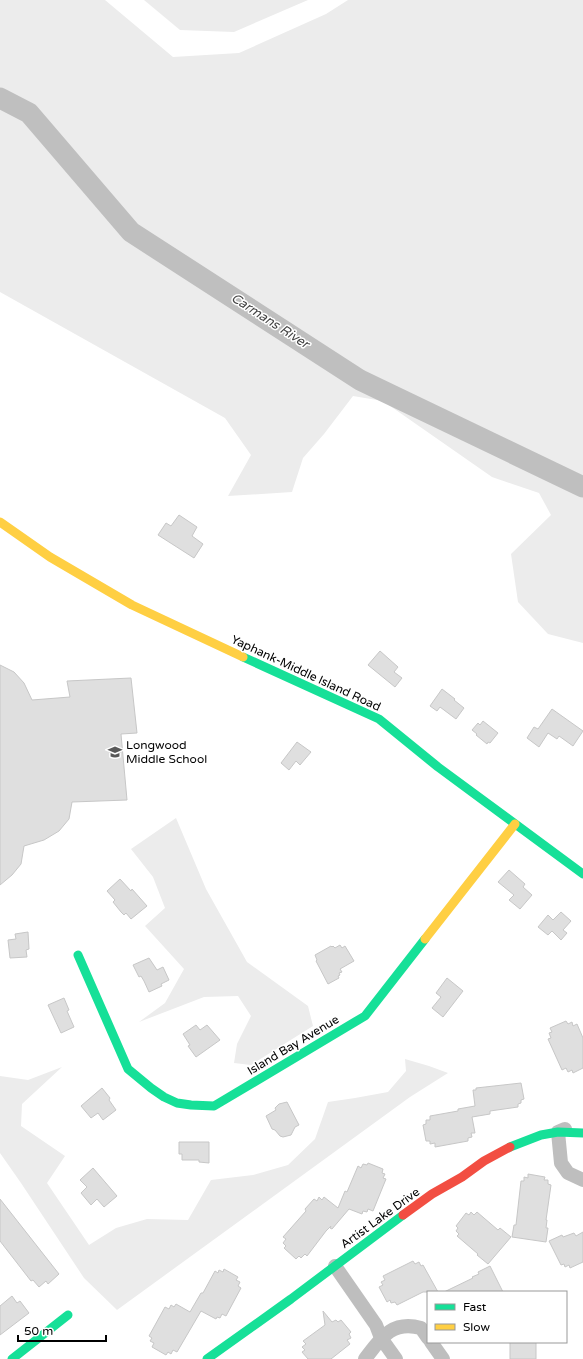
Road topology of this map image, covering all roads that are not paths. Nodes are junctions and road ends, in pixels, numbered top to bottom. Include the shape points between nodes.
1 (0, 522) edge
2 (515, 824) junction
3 (583, 874) edge
4 (78, 955) dead end
5 (583, 1123) edge
6 (558, 1132) junction
7 (583, 1133) edge
8 (583, 1180) edge
9 (334, 1266) junction
10 (68, 1315) dead end
11 (427, 1337) edge
12 (381, 1338) junction
13 (432, 1343) edge
14 (12, 1359) edge
15 (207, 1359) edge
16 (365, 1359) edge
17 (396, 1359) edge
18 (443, 1359) edge

1 - 2 street, Yaphank-Middle Island Road via 50,556 132,605 379,719
2 - 3 street, Yaphank-Middle Island Road
2 - 4 street, Island Bay Avenue via 365,1016 214,1106 178,1103 163,1096 128,1069
5 - 6 street
6 - 7 street, Artist Lake Drive
6 - 8 street via 561,1163 568,1173
6 - 9 street, Artist Lake Drive via 514,1145 484,1161 432,1194
9 - 12 street via 376,1325
9 - 15 street, Artist Lake Drive
10 - 14 street
11 - 12 street via 421,1328 402,1326
12 - 16 street
12 - 17 street
13 - 18 street

